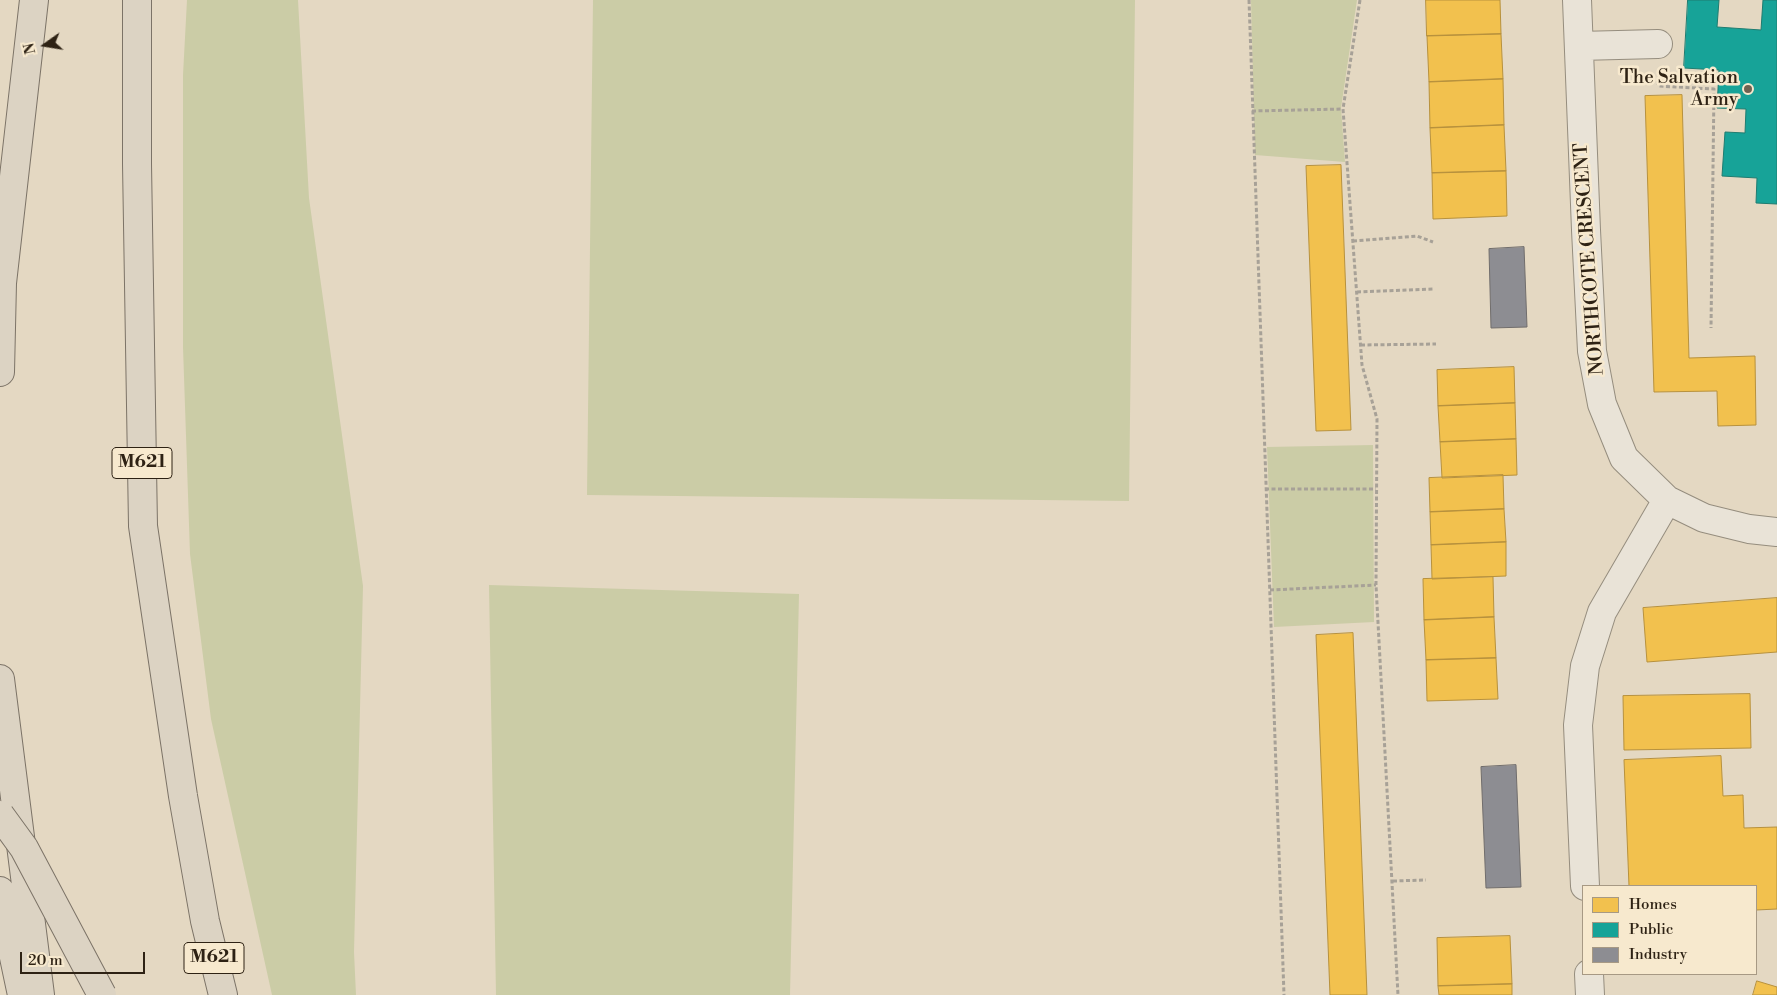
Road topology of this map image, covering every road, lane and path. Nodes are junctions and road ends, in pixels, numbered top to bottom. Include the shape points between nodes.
1 (34, 0) edge
2 (137, 0) edge
3 (1249, 0) edge
4 (1360, 0) edge
5 (1577, 0) edge
6 (1658, 44) joint
7 (1579, 46) junction
8 (1344, 109) junction
9 (1252, 111) junction
10 (1353, 241) junction
11 (1433, 242) dead end
12 (1434, 289) dead end
13 (1357, 292) junction
14 (1711, 328) dead end
15 (1436, 344) dead end
16 (1361, 345) junction
17 (0, 372) edge
18 (1265, 489) junction
19 (1376, 489) junction
20 (1667, 500) junction
21 (1777, 532) edge
22 (1376, 586) junction
23 (1270, 590) junction
24 (0, 679) edge
25 (0, 815) edge
26 (1426, 880) dead end
27 (1393, 882) junction
28 (1585, 885) edge
29 (0, 891) edge
30 (1589, 975) edge
31 (22, 995) edge
32 (40, 995) edge
33 (102, 995) edge
34 (223, 995) edge
35 (1284, 995) edge
36 (1398, 995) edge
37 (1590, 995) edge

1 - 17 highway via 2,283
2 - 34 highway, M621 via 143,526 183,796 205,921
3 - 9 path
4 - 8 path
5 - 7 street, NORTHCOTE CRESCENT
6 - 7 street
6 - 14 path via 1658,86 1714,89
7 - 20 street, NORTHCOTE CRESCENT via 1592,351 1602,404 1624,458
8 - 9 path
8 - 10 path
9 - 18 path
10 - 11 path via 1417,236
10 - 13 path
12 - 13 path
13 - 16 path
15 - 16 path
16 - 19 path via 1362,365 1377,419
18 - 19 path
18 - 23 path
19 - 22 path
20 - 21 street, NORTHCOTE CRESCENT via 1704,518
20 - 28 street via 1602,612 1585,666 1578,725
22 - 23 path
22 - 27 path
23 - 35 path
24 - 32 highway
25 - 33 highway, bridge via 24,848
26 - 27 path
27 - 36 path
29 - 31 highway
30 - 37 street

